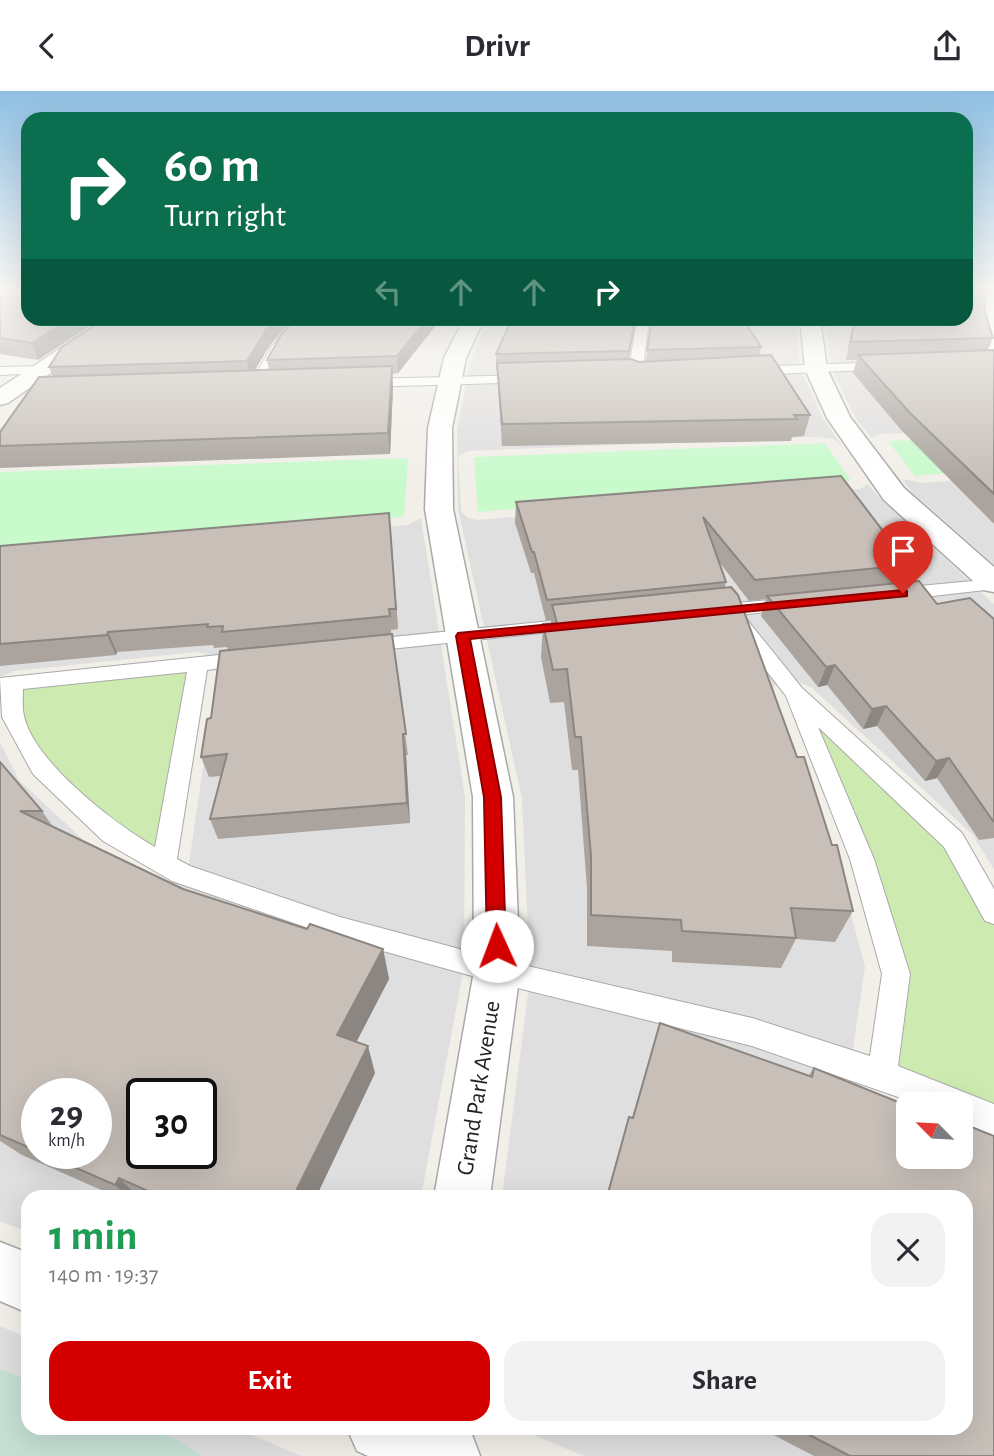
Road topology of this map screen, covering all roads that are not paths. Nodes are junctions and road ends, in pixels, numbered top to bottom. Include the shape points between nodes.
1 (67, 353) edge
2 (274, 353) edge
3 (458, 353) edge
4 (638, 353) edge
5 (814, 353) edge
6 (900, 366) edge
7 (42, 369) junction
8 (816, 369) junction
9 (0, 371) edge
10 (731, 372) edge
11 (635, 375) edge
12 (544, 378) edge
13 (450, 381) junction
14 (353, 383) edge
15 (256, 386) edge
16 (40, 391) edge
17 (4, 395) edge
18 (994, 583) edge
19 (873, 596) edge
20 (807, 602) edge
21 (728, 610) junction
22 (687, 614) edge
23 (592, 623) edge
24 (462, 636) junction
25 (343, 648) edge
26 (264, 657) edge
27 (198, 664) junction
28 (7, 684) edge
29 (795, 693) junction
30 (164, 864) junction
31 (994, 913) edge
32 (497, 971) junction
33 (882, 1075) junction
34 (925, 1092) edge
35 (973, 1112) edge
36 (994, 1120) edge
37 (463, 1190) edge
38 (0, 1271) edge
39 (21, 1280) edge

1 - 7 street
2 - 15 lane
3 - 13 street, Grand Park Avenue
4 - 11 lane
5 - 8 street
6 - 8 lane
7 - 9 lane
7 - 17 street
8 - 10 lane
8 - 18 street via 839,418 894,494
12 - 13 lane
13 - 14 lane
13 - 24 street, Grand Park Avenue via 440,428 439,509
16 - 17 lane
18 - 19 lane
20 - 21 lane
21 - 22 lane
21 - 29 lane
23 - 24 lane
24 - 25 lane
24 - 32 street, Grand Park Avenue via 493,797
26 - 27 lane
27 - 28 lane
27 - 30 lane
28 - 30 lane via 13,717 41,768 112,834
29 - 31 lane via 953,841
29 - 33 lane via 862,859 896,974
30 - 32 lane via 181,874 340,928
32 - 33 lane via 752,1032
32 - 37 street, Grand Park Avenue
33 - 34 lane
35 - 36 lane
38 - 39 street

